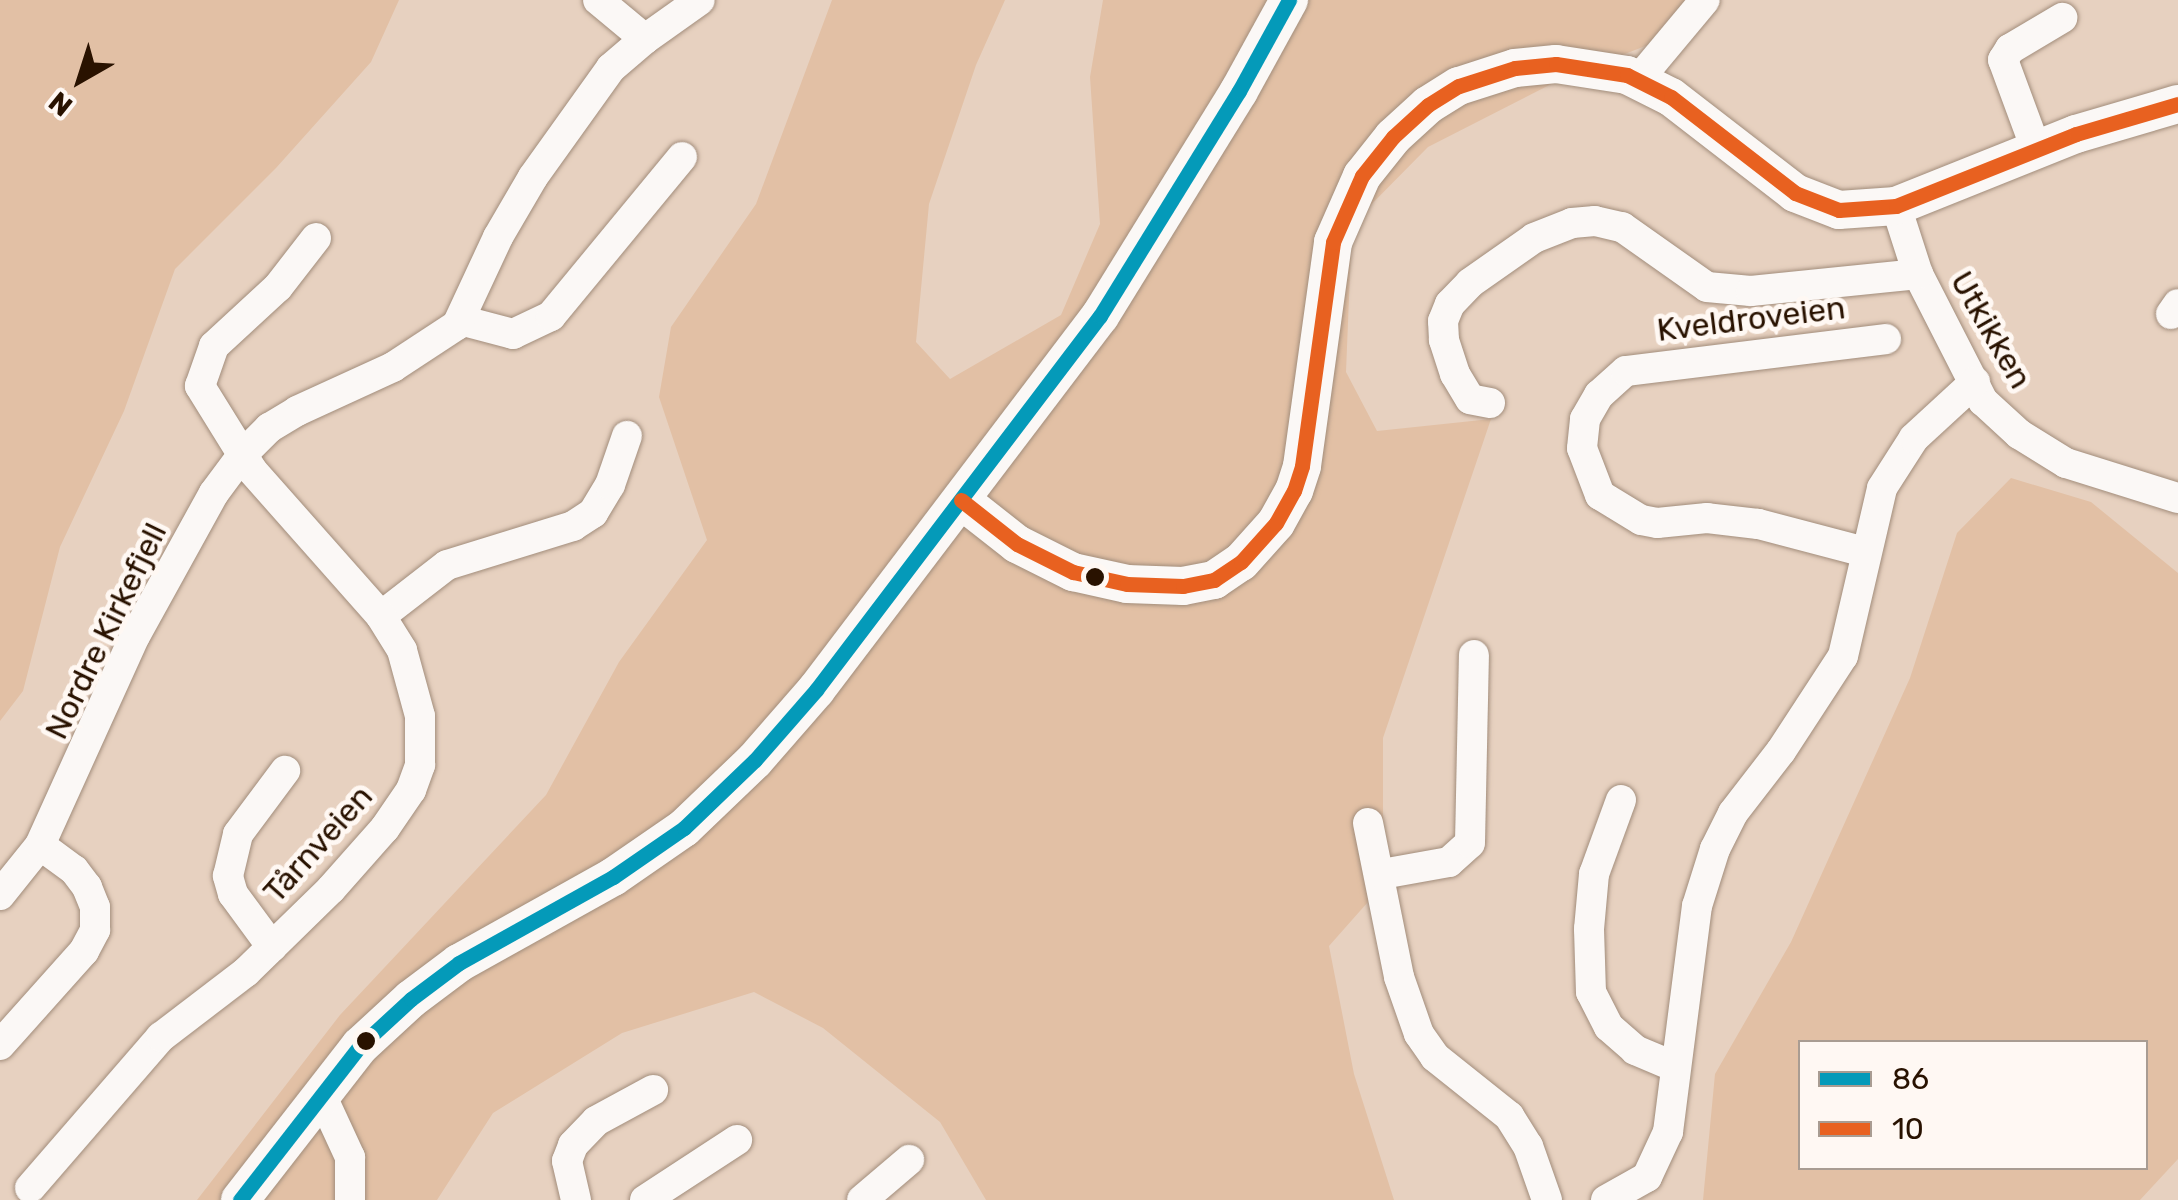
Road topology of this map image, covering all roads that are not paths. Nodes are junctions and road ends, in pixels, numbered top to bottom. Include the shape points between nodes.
1 (598, 0) edge
2 (700, 0) edge
3 (1289, 0) edge
4 (1705, 0) edge
5 (2062, 18) dead end
6 (645, 39) junction
7 (1638, 80) junction
8 (2178, 104) edge
9 (2036, 149) junction
10 (682, 157) dead end
11 (1896, 206) junction
12 (316, 238) dead end
13 (1918, 274) junction
14 (460, 320) junction
15 (1886, 339) dead end
16 (1975, 382) junction
17 (1490, 403) dead end
18 (627, 436) dead end
19 (243, 454) junction
20 (2178, 498) edge
21 (961, 500) junction
22 (1865, 552) junction
23 (381, 616) junction
24 (1474, 655) dead end
25 (286, 770) dead end
26 (1621, 800) dead end
27 (1368, 823) dead end
28 (40, 844) junction
29 (1382, 874) junction
30 (0, 895) edge
31 (272, 947) junction
32 (0, 1045) edge
33 (1673, 1066) junction
34 (653, 1090) dead end
35 (318, 1099) junction
36 (737, 1140) dead end
37 (909, 1160) dead end
38 (30, 1188) dead end
39 (240, 1200) edge
40 (350, 1200) edge
41 (576, 1200) edge
42 (645, 1200) edge
43 (862, 1200) edge
44 (1547, 1200) edge
45 (1606, 1200) edge

1 - 6 street
2 - 6 street, Nordre Kirkefjell
3 - 21 street via 1100,316
4 - 7 street
5 - 9 street via 2003,60
6 - 14 street, Nordre Kirkefjell via 611,68 533,178
7 - 11 street via 1671,96 1794,192 1839,210
7 - 21 street via 1597,68 1515,68 1459,86 1392,137 1362,176 1333,242 1294,491 1260,544 1214,580 1127,584 1073,572 1017,544
8 - 9 street
9 - 11 street
10 - 14 street via 551,316 513,334
11 - 13 street, Utkikken
12 - 19 street via 206,362 200,386
13 - 16 street, Utkikken
13 - 17 street via 1751,291 1707,287 1622,226 1572,223 1534,238 1450,304 1444,340 1455,374 1470,398
14 - 19 street, Nordre Kirkefjell via 393,368 296,411
15 - 22 street, Kveldroveien via 1626,371 1598,395 1585,419 1582,448 1600,495 1641,520 1758,524
16 - 20 street, Utkikken via 1984,401 2019,434 2066,463
16 - 22 street via 1914,438 1882,488
18 - 23 street via 593,512 573,526 447,565
19 - 23 street, Tårnveien
19 - 28 street, Nordre Kirkefjell via 214,493 135,636
21 - 35 street via 816,690 684,828 613,877 460,963 360,1046
22 - 33 street via 1844,656 1715,849 1697,906
23 - 31 street, Tårnveien via 412,677 420,765 385,828
24 - 29 street via 1470,842 1449,862
25 - 31 street, Tårnveien via 238,834 228,876 233,894
26 - 33 street via 1594,874 1591,992 1608,1027 1635,1050
27 - 29 street
28 - 30 street, Nordre Kirkefjell
28 - 32 street via 86,887 95,930
29 - 44 street via 1399,977 1419,1034 1436,1058 1510,1116
31 - 38 street, Tårnveien via 161,1037
33 - 45 street via 1668,1132 1658,1159 1635,1187
34 - 41 street via 596,1121 573,1145 568,1162
35 - 39 street
35 - 40 street via 350,1157
36 - 42 street
37 - 43 street

